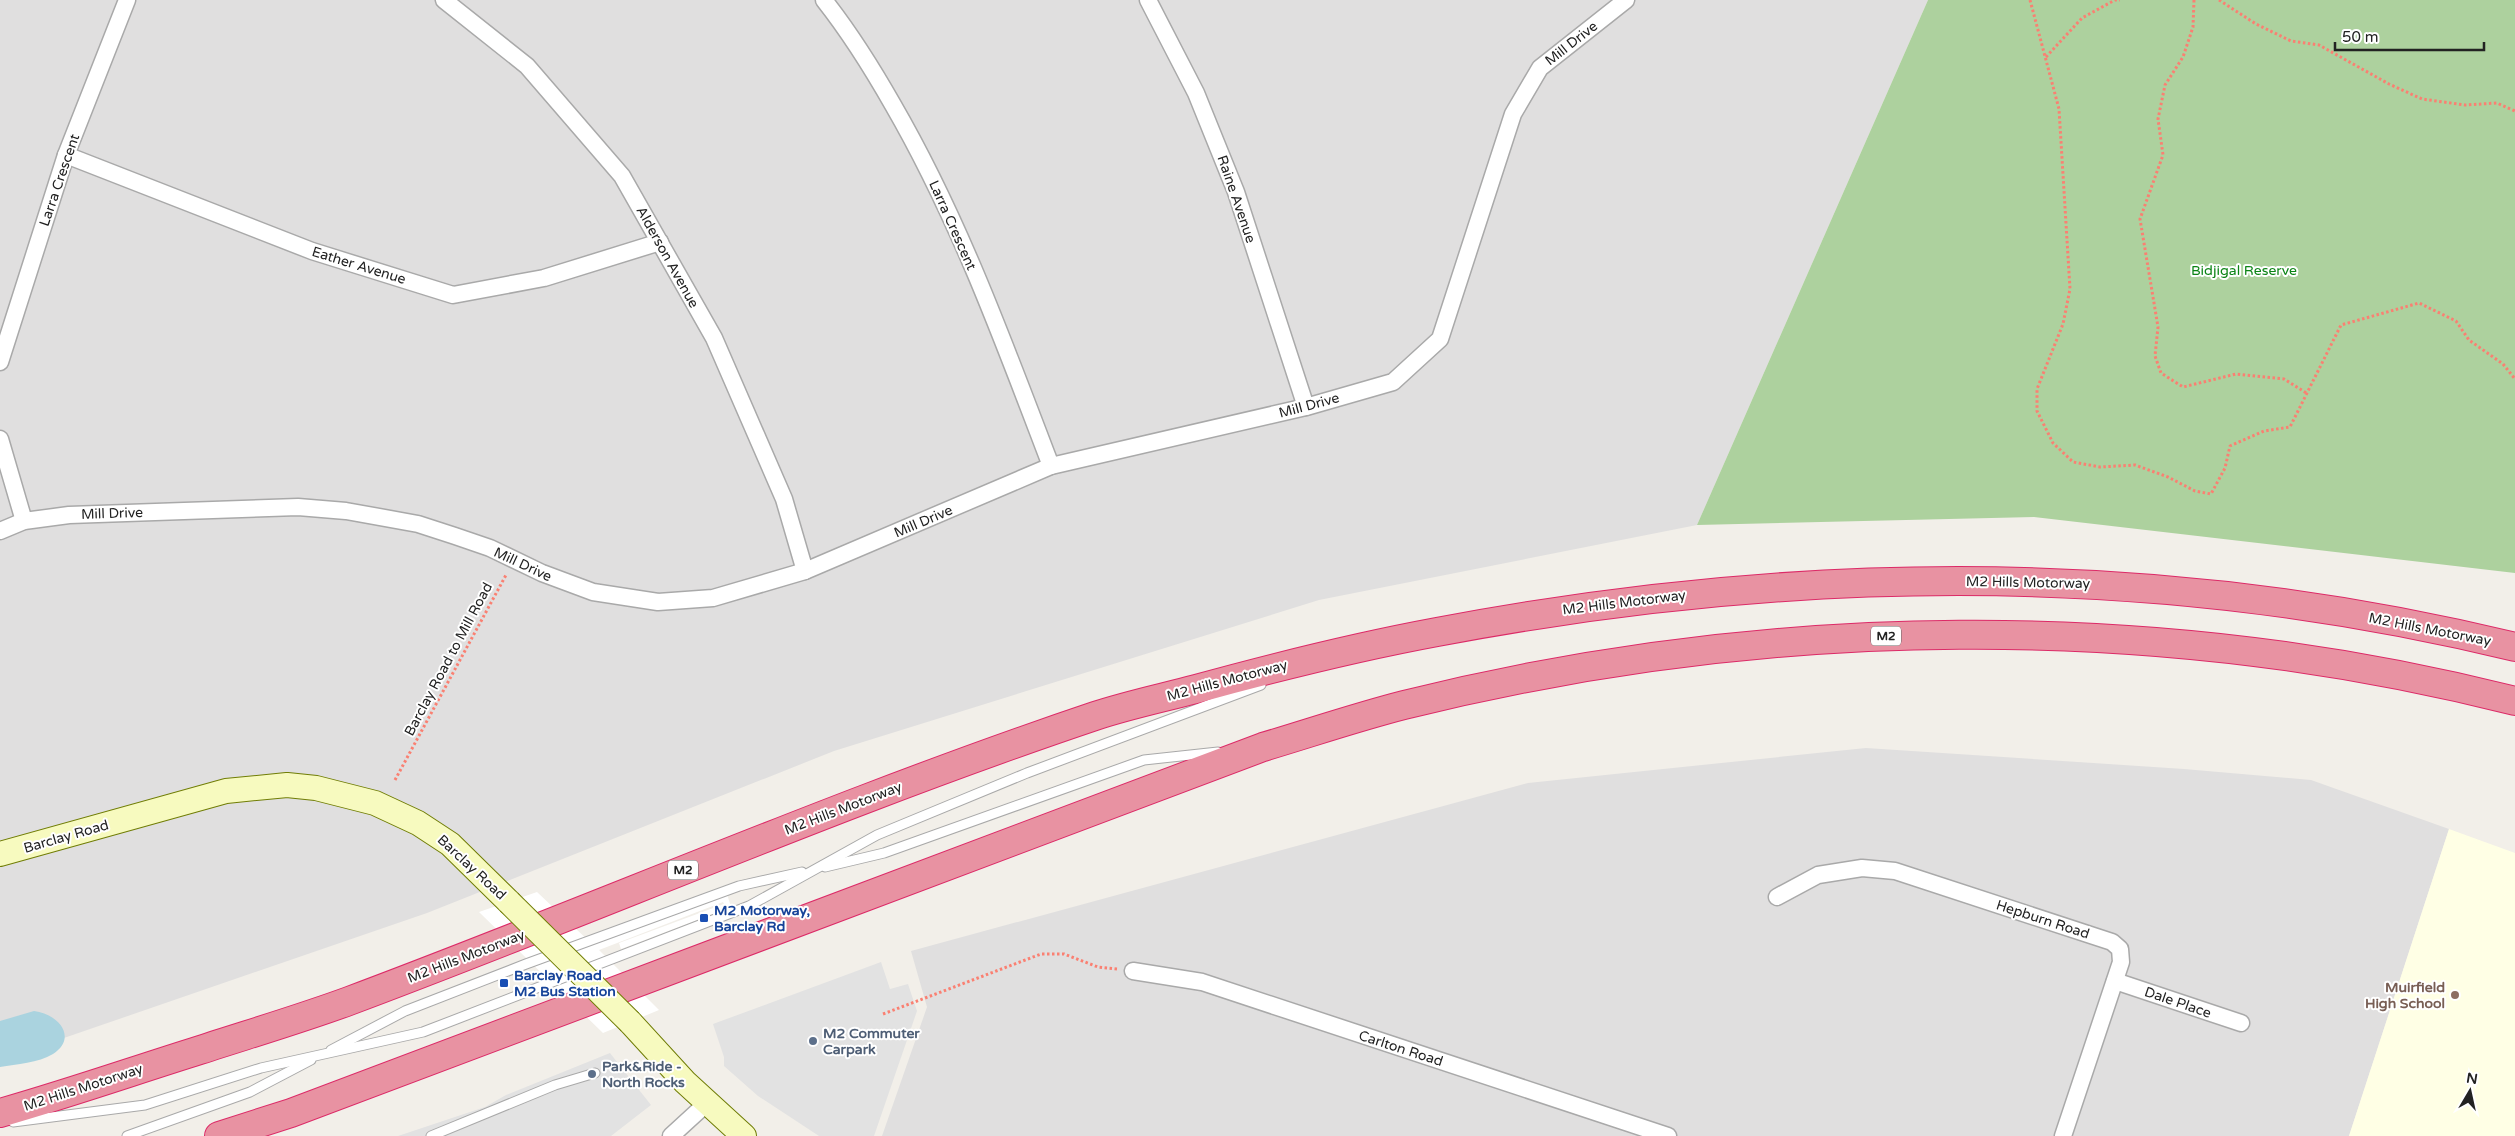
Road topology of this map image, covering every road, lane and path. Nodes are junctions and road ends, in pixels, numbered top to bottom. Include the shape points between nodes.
1 (127, 0) edge
2 (444, 0) edge
3 (824, 0) edge
4 (1148, 0) edge
5 (1626, 0) edge
6 (2030, 0) edge
7 (2120, 0) edge
8 (2194, 0) edge
9 (2219, 0) edge
10 (2045, 57) junction
11 (2515, 111) edge
12 (66, 155) junction
13 (660, 242) junction
14 (0, 362) edge
15 (2515, 379) edge
16 (2308, 394) junction
17 (1306, 407) junction
18 (0, 442) edge
19 (1051, 466) junction
20 (24, 521) junction
21 (0, 531) edge
22 (514, 559) junction
23 (805, 571) junction
24 (1371, 644) junction
25 (2515, 646) edge
26 (1289, 674) dead end
27 (1271, 681) dead end
28 (2515, 701) edge
29 (1264, 747) junction
30 (395, 780) dead end
31 (0, 854) edge
32 (813, 870) junction
33 (1777, 897) dead end
34 (1132, 971) joint
35 (2114, 981) junction
36 (883, 1014) dead end
37 (2241, 1023) dead end
38 (322, 1055) junction
39 (596, 1073) dead end
40 (707, 1103) junction
41 (0, 1113) edge
42 (0, 1124) edge
43 (127, 1136) edge
44 (219, 1136) edge
45 (431, 1136) edge
46 (671, 1136) edge
47 (744, 1136) edge
48 (1668, 1136) edge
49 (2063, 1136) edge

1 - 12 street, Larra Crescent
2 - 13 street, Alderson Avenue via 527,66 622,176
3 - 19 street, Larra Crescent via 866,59 919,150 996,320
4 - 17 street, Raine Avenue via 1196,93 1236,192
5 - 17 street, Mill Drive via 1540,68 1513,114 1440,339 1393,382
6 - 10 path
7 - 10 path via 2082,18
8 - 16 path via 2193,27 2183,57 2165,85 2158,119 2163,155 2140,219 2158,327 2155,356 2161,373 2184,387 2236,374 2284,379
9 - 11 path via 2256,24 2291,41 2319,45 2422,99 2465,105 2497,103
10 - 16 path via 2059,109 2070,289 2063,324 2037,389 2037,411 2054,443 2073,462 2100,467 2135,465 2168,477 2195,492 2211,494 2225,468 2230,446 2264,431 2290,427
12 - 13 street, Eather Avenue via 312,251 453,295 544,278
12 - 14 street, Larra Crescent
13 - 23 street, Alderson Avenue via 714,338 784,499
15 - 16 path via 2503,364 2469,340 2456,320 2419,303 2341,325
17 - 19 street, Mill Drive
18 - 20 street
19 - 23 street, Mill Drive
20 - 21 street, Mill Drive
20 - 22 street, Mill Drive via 120,512 298,507 355,512 418,524
22 - 23 street, Mill Drive via 542,574 593,592 658,602 713,598
22 - 30 path, Barclay Road to Mill Road
24 - 25 highway, M2 Hills Motorway / M2 via 1557,610 1679,595 1825,584 1941,580 2078,582 2197,591 2338,611
24 - 26 lane, M2
24 - 41 highway, M2 Hills Motorway / M2 via 1268,668 1102,714 902,785 339,1005
27 - 32 lane, M2 via 1027,773 877,835
28 - 29 highway, M2 via 2307,659 2209,647 1981,634 1872,636 1752,644 1605,664 1402,706
29 - 32 lane, M2 via 1144,760 884,853
29 - 44 highway, M2 via 291,1113
31 - 40 main road, Barclay Road, bridge via 226,791 287,785 316,788 375,803 418,822 450,844
32 - 38 lane, M2 via 739,886 526,964 405,1011
32 - 38 lane, M2 via 749,906 537,990 423,1032
33 - 35 street, Hepburn Road via 1818,875 1862,868 1895,872 2112,942 2120,949 2121,962
34 - 36 path via 1098,967 1064,954 1042,954
34 - 48 street, Carlton Road via 1202,982
35 - 37 street, Dale Place
35 - 49 street, Hepburn Road
38 - 42 lane, M2 via 261,1068 145,1105
38 - 43 lane, M2 via 250,1092
39 - 45 lane via 555,1085
40 - 46 street
40 - 47 main road, Barclay Road

